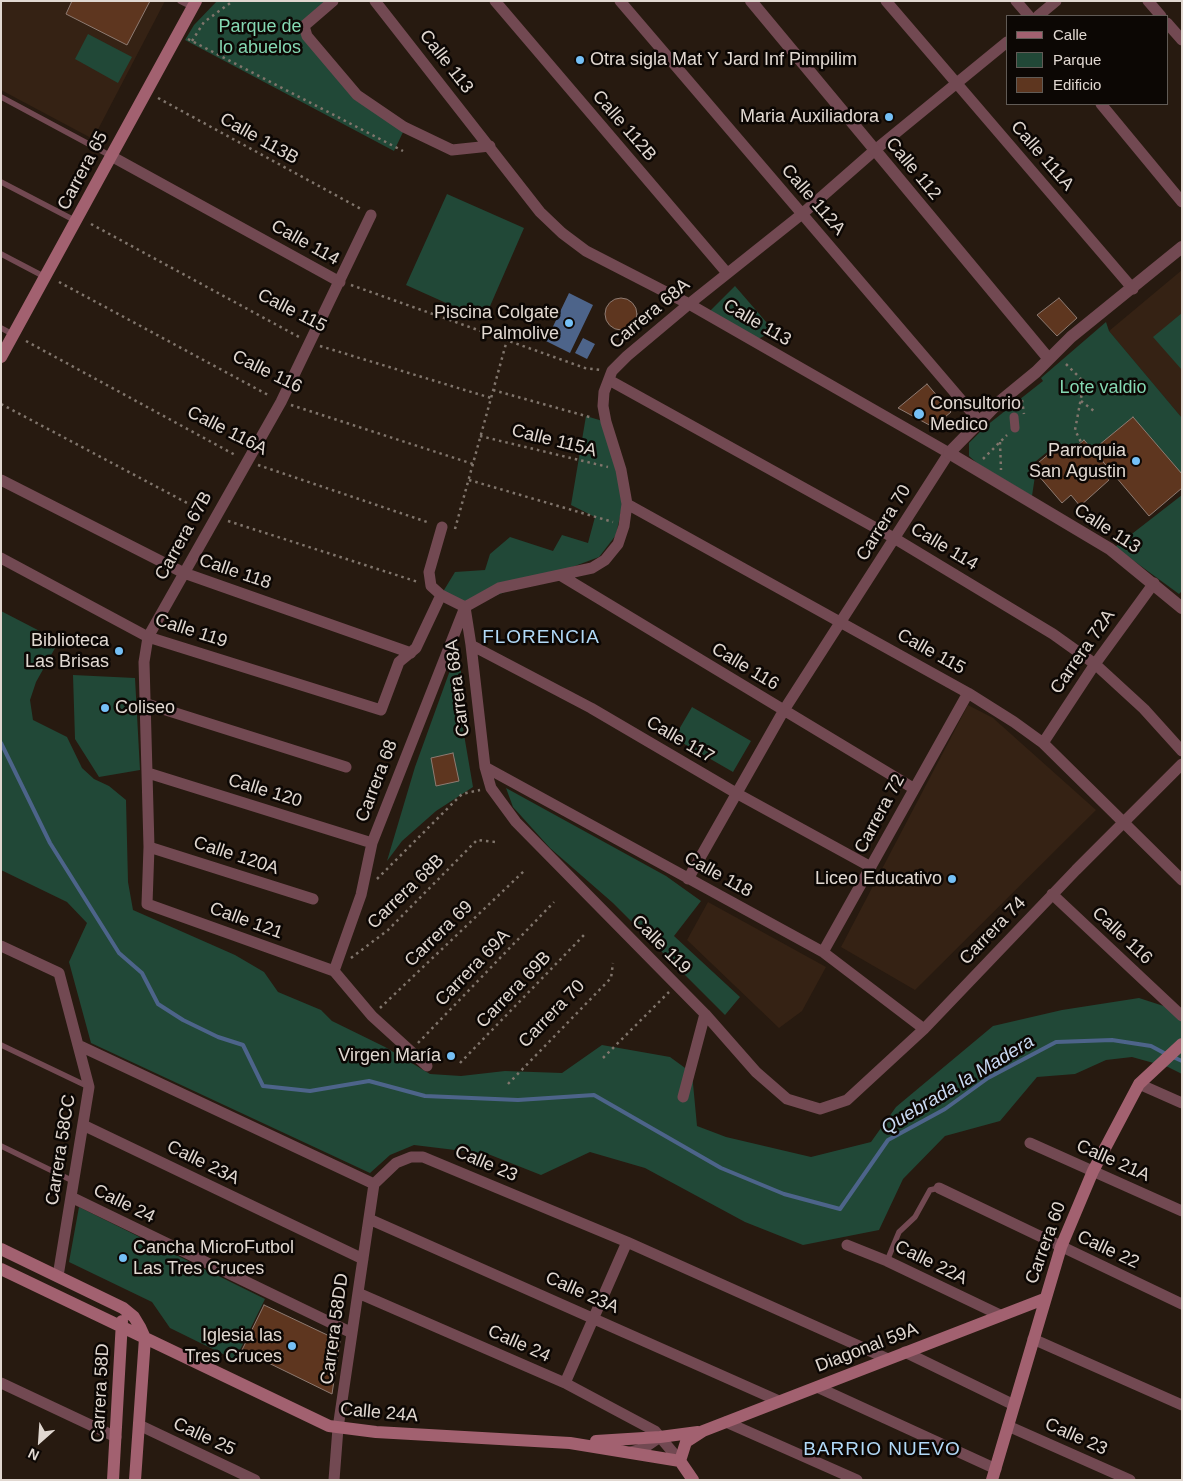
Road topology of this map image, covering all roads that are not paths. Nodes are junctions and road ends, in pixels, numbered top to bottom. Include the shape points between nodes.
1 (180, 1) edge
2 (333, 1) edge
3 (375, 1) edge
4 (495, 1) edge
5 (620, 1) edge
6 (751, 1) edge
7 (886, 1) edge
8 (1016, 1) edge
9 (1056, 1) edge
10 (1148, 1) edge
11 (194, 3) edge
12 (1028, 15) edge
13 (1039, 15) edge
14 (1160, 15) edge
15 (1168, 24) edge
16 (1182, 40) edge
17 (1006, 43) edge
18 (956, 83) junction
19 (1, 97) edge
20 (1102, 105) edge
21 (490, 146) junction
22 (875, 150) junction
23 (111, 156) junction
24 (1, 182) edge
25 (1182, 202) edge
26 (802, 214) junction
27 (371, 215) road end
28 (76, 221) junction
29 (1182, 247) edge
30 (1, 254) edge
31 (727, 273) junction
32 (45, 277) junction
33 (340, 282) junction
34 (1133, 289) junction
35 (689, 304) junction
36 (1, 328) edge
37 (14, 334) junction
38 (1, 358) edge
39 (1048, 358) junction
40 (610, 376) junction
41 (1014, 417) dead end
42 (980, 422) junction
43 (1015, 428) road end
44 (949, 453) junction
45 (1, 480) edge
46 (627, 504) junction
47 (442, 527) road end
48 (894, 538) junction
49 (1, 558) edge
50 (184, 573) junction
51 (560, 575) junction
52 (1154, 583) junction
53 (441, 595) junction
54 (464, 607) junction
55 (1182, 608) edge
56 (842, 623) junction
57 (148, 637) junction
58 (471, 645) junction
59 (411, 653) junction
60 (1095, 664) junction
61 (968, 693) junction
62 (147, 704) junction
63 (784, 710) junction
64 (1043, 743) junction
65 (1182, 751) edge
66 (1182, 764) edge
67 (346, 767) dead end
68 (485, 768) junction
69 (148, 773) junction
70 (491, 788) joint
71 (913, 788) junction
72 (736, 793) junction
73 (1124, 823) junction
74 (372, 843) junction
75 (149, 847) junction
76 (871, 867) junction
77 (688, 879) junction
78 (1182, 880) edge
79 (1052, 894) junction
80 (313, 899) dead end
81 (147, 904) joint
82 (1, 946) edge
83 (824, 952) junction
84 (334, 971) junction
85 (1167, 1002) junction
86 (1182, 1002) edge
87 (706, 1014) junction
88 (1182, 1016) edge
89 (924, 1029) junction
90 (1182, 1044) edge
91 (1, 1045) edge
92 (78, 1045) junction
93 (427, 1066) dead end
94 (1139, 1084) junction
95 (89, 1087) junction
96 (683, 1097) dead end
97 (1182, 1103) edge
98 (820, 1109) joint
99 (83, 1124) junction
100 (1030, 1143) dead end
101 (1, 1146) edge
102 (1093, 1171) junction
103 (74, 1181) junction
104 (374, 1184) junction
105 (939, 1188) joint
106 (71, 1197) junction
107 (1182, 1211) edge
108 (369, 1219) junction
109 (627, 1242) junction
110 (847, 1244) dead end
111 (1061, 1247) junction
112 (1, 1249) edge
113 (363, 1260) junction
114 (886, 1261) junction
115 (1, 1269) edge
116 (58, 1276) junction
117 (358, 1293) junction
118 (1044, 1299) junction
119 (1182, 1304) edge
120 (123, 1308) junction
121 (1000, 1315) junction
122 (595, 1318) junction
123 (122, 1327) junction
124 (352, 1333) junction
125 (145, 1338) junction
126 (1032, 1339) junction
127 (905, 1352) junction
128 (888, 1359) junction
129 (1, 1383) edge
130 (565, 1383) junction
131 (817, 1387) junction
132 (779, 1401) junction
133 (1014, 1405) junction
134 (1182, 1405) edge
135 (726, 1422) junction
136 (139, 1425) junction
137 (1008, 1426) junction
138 (338, 1428) junction
139 (703, 1431) junction
140 (116, 1437) junction
141 (660, 1437) junction
142 (570, 1443) junction
143 (631, 1452) junction
144 (680, 1461) junction
145 (994, 1475) edge
146 (113, 1480) edge
147 (135, 1480) edge
148 (255, 1480) edge
149 (334, 1480) edge
150 (693, 1480) edge
151 (857, 1480) edge
152 (1130, 1480) edge

1 - 11 lane
2 - 21 street via 304,26 307,36 357,95 404,127 452,150
3 - 21 street, Calle 113
4 - 31 street, Calle 112B
5 - 26 street, Calle 112A
6 - 22 street, Calle 112
7 - 18 street, Calle 111A
8 - 12 street
9 - 13 street
10 - 14 street
11 - 23 main road, Carrera 65
15 - 16 street
17 - 18 street, Carrera 68A
18 - 22 street, Carrera 68A
18 - 34 street, Calle 111A
19 - 23 lane, Calle 114
20 - 25 street
21 - 35 street, Calle 113 via 540,212 562,233 586,251
22 - 26 street, Carrera 68A
22 - 39 street, Calle 112
23 - 28 main road, Carrera 65
23 - 33 street, Calle 114
24 - 28 lane
26 - 31 street, Carrera 68A
26 - 42 street, Calle 112A
27 - 33 street, Carrera 67B
28 - 32 main road, Carrera 65
29 - 34 street, Carrera 70
30 - 32 lane
31 - 35 street, Carrera 68A
32 - 37 main road, Carrera 65
33 - 50 street, Carrera 67B via 281,402
34 - 39 street, Carrera 70
35 - 40 street, Carrera 68A via 626,356
35 - 44 street, Calle 113
36 - 37 lane
37 - 38 main road, Carrera 65
39 - 42 street, Carrera 70
40 - 46 street via 604,392 606,422 621,470
40 - 48 street, Calle 114
41 - 43 street
42 - 44 street, Carrera 70
44 - 48 street, Carrera 70
44 - 52 street, Calle 113 via 1110,549
45 - 50 street, Calle 118
46 - 51 street via 618,544 605,560 592,568
46 - 56 street, Calle 115
47 - 53 street via 429,572 431,586
48 - 56 street, Carrera 70
48 - 60 street, Calle 114 via 1053,634
49 - 57 street, Calle 119
50 - 57 street, Carrera 67B
50 - 59 street, Calle 118
51 - 54 street via 499,588
51 - 63 street, Calle 116
52 - 55 street, Calle 113
52 - 60 street, Carrera 72A
53 - 54 street
53 - 59 street
54 - 58 street, Carrera 68A
54 - 74 street, Carrera 68
56 - 61 street, Calle 115
56 - 63 street, Carrera 70
57 - 59 street, Calle 119 via 381,710 399,662
57 - 62 street, Carrera 67B via 144,662
58 - 68 street, Carrera 68A
58 - 72 street, Calle 117 via 591,708
60 - 64 street, Carrera 72A
60 - 65 street, Calle 114 via 1144,709
61 - 64 street, Calle 115
61 - 71 street, Carrera 72
62 - 67 street
62 - 69 street, Carrera 67B
63 - 71 street, Calle 116
63 - 72 street, Carrera 70
64 - 73 street, Calle 115
66 - 73 street, Carrera 74
68 - 70 street, Carrera 68A
68 - 77 street, Calle 118
69 - 74 street, Calle 120
69 - 75 street, Carrera 67B
70 - 87 street, Calle 119 via 516,822
71 - 76 street, Carrera 72
72 - 76 street, Calle 117
72 - 77 street, Carrera 70
73 - 78 street, Calle 115
73 - 79 street, Carrera 74
74 - 84 street, Carrera 68 via 361,895
75 - 80 street, Calle 120A
75 - 81 street, Carrera 67B
76 - 83 street, Carrera 72
77 - 83 street, Calle 118
79 - 85 street, Calle 116
79 - 89 street, Carrera 74
81 - 84 street, Calle 121
82 - 92 street, Carrera 58CC via 59,974
83 - 89 street, Calle 118
84 - 93 street via 372,1016
85 - 86 street
85 - 88 street, Calle 116
87 - 96 street
87 - 98 street, Calle 119 via 756,1072 787,1099
89 - 98 street, Carrera 74 via 847,1100
90 - 94 main road, Carrera 60
91 - 95 lane
92 - 95 street, Carrera 58CC
92 - 104 street
94 - 97 street
94 - 102 main road, Carrera 60
95 - 99 street, Carrera 58CC
99 - 103 street, Carrera 58CC
99 - 113 street, Calle 23A
100 - 102 street, Calle 21A
101 - 103 lane, Calle 24
102 - 107 street, Calle 21A
102 - 111 main road, Carrera 60
103 - 106 street, Carrera 58CC
104 - 108 street, Carrera 58DD
104 - 109 street, Calle 23 via 396,1163 423,1157
105 - 111 street, Calle 22
105 - 114 lane via 930,1190 915,1217 899,1232
106 - 116 street, Carrera 58CC
106 - 124 street, Calle 24
108 - 113 street, Carrera 58DD
108 - 122 street, Calle 23A
109 - 122 street
109 - 128 street, Calle 23
110 - 114 street, Calle 22A
111 - 118 main road, Carrera 60
111 - 119 street, Calle 22
112 - 116 main road
113 - 117 street, Carrera 58DD
114 - 121 street, Calle 22A
115 - 123 main road, Calle 24A
116 - 120 main road
117 - 124 street, Carrera 58DD
117 - 130 street, Calle 24
118 - 121 main road, Diagonal 59A
118 - 126 main road, Carrera 60
120 - 123 main road, Carrera 58D
120 - 125 main road via 134,1317
121 - 127 main road, Diagonal 59A
122 - 130 street
122 - 132 street, Calle 23A
123 - 125 main road, Calle 24A
123 - 140 main road, Carrera 58D
124 - 138 street, Carrera 58DD
125 - 136 main road
125 - 138 main road, Calle 24A via 318,1422
126 - 133 main road, Carrera 60
126 - 134 street
127 - 128 main road, Diagonal 59A
127 - 133 street
128 - 131 main road, Diagonal 59A
129 - 140 street
130 - 141 street, Calle 24 via 655,1431
131 - 132 main road, Diagonal 59A
131 - 145 street
132 - 135 main road, Diagonal 59A
133 - 137 main road, Carrera 60
135 - 139 main road, Diagonal 59A
135 - 151 street
136 - 147 main road
136 - 148 street, Calle 25
137 - 145 main road, Carrera 60
137 - 152 street, Calle 23
138 - 142 main road, Calle 24A
138 - 149 street, Carrera 58DD
139 - 141 main road, Diagonal 59A
139 - 144 main road, Diagonal 59A via 686,1442
140 - 146 main road, Carrera 58D
141 - 142 main road, Calle 24A
141 - 143 street
141 - 144 street, Calle 24
142 - 143 main road, Calle 24A
143 - 144 main road, Calle 24A
144 - 150 main road

